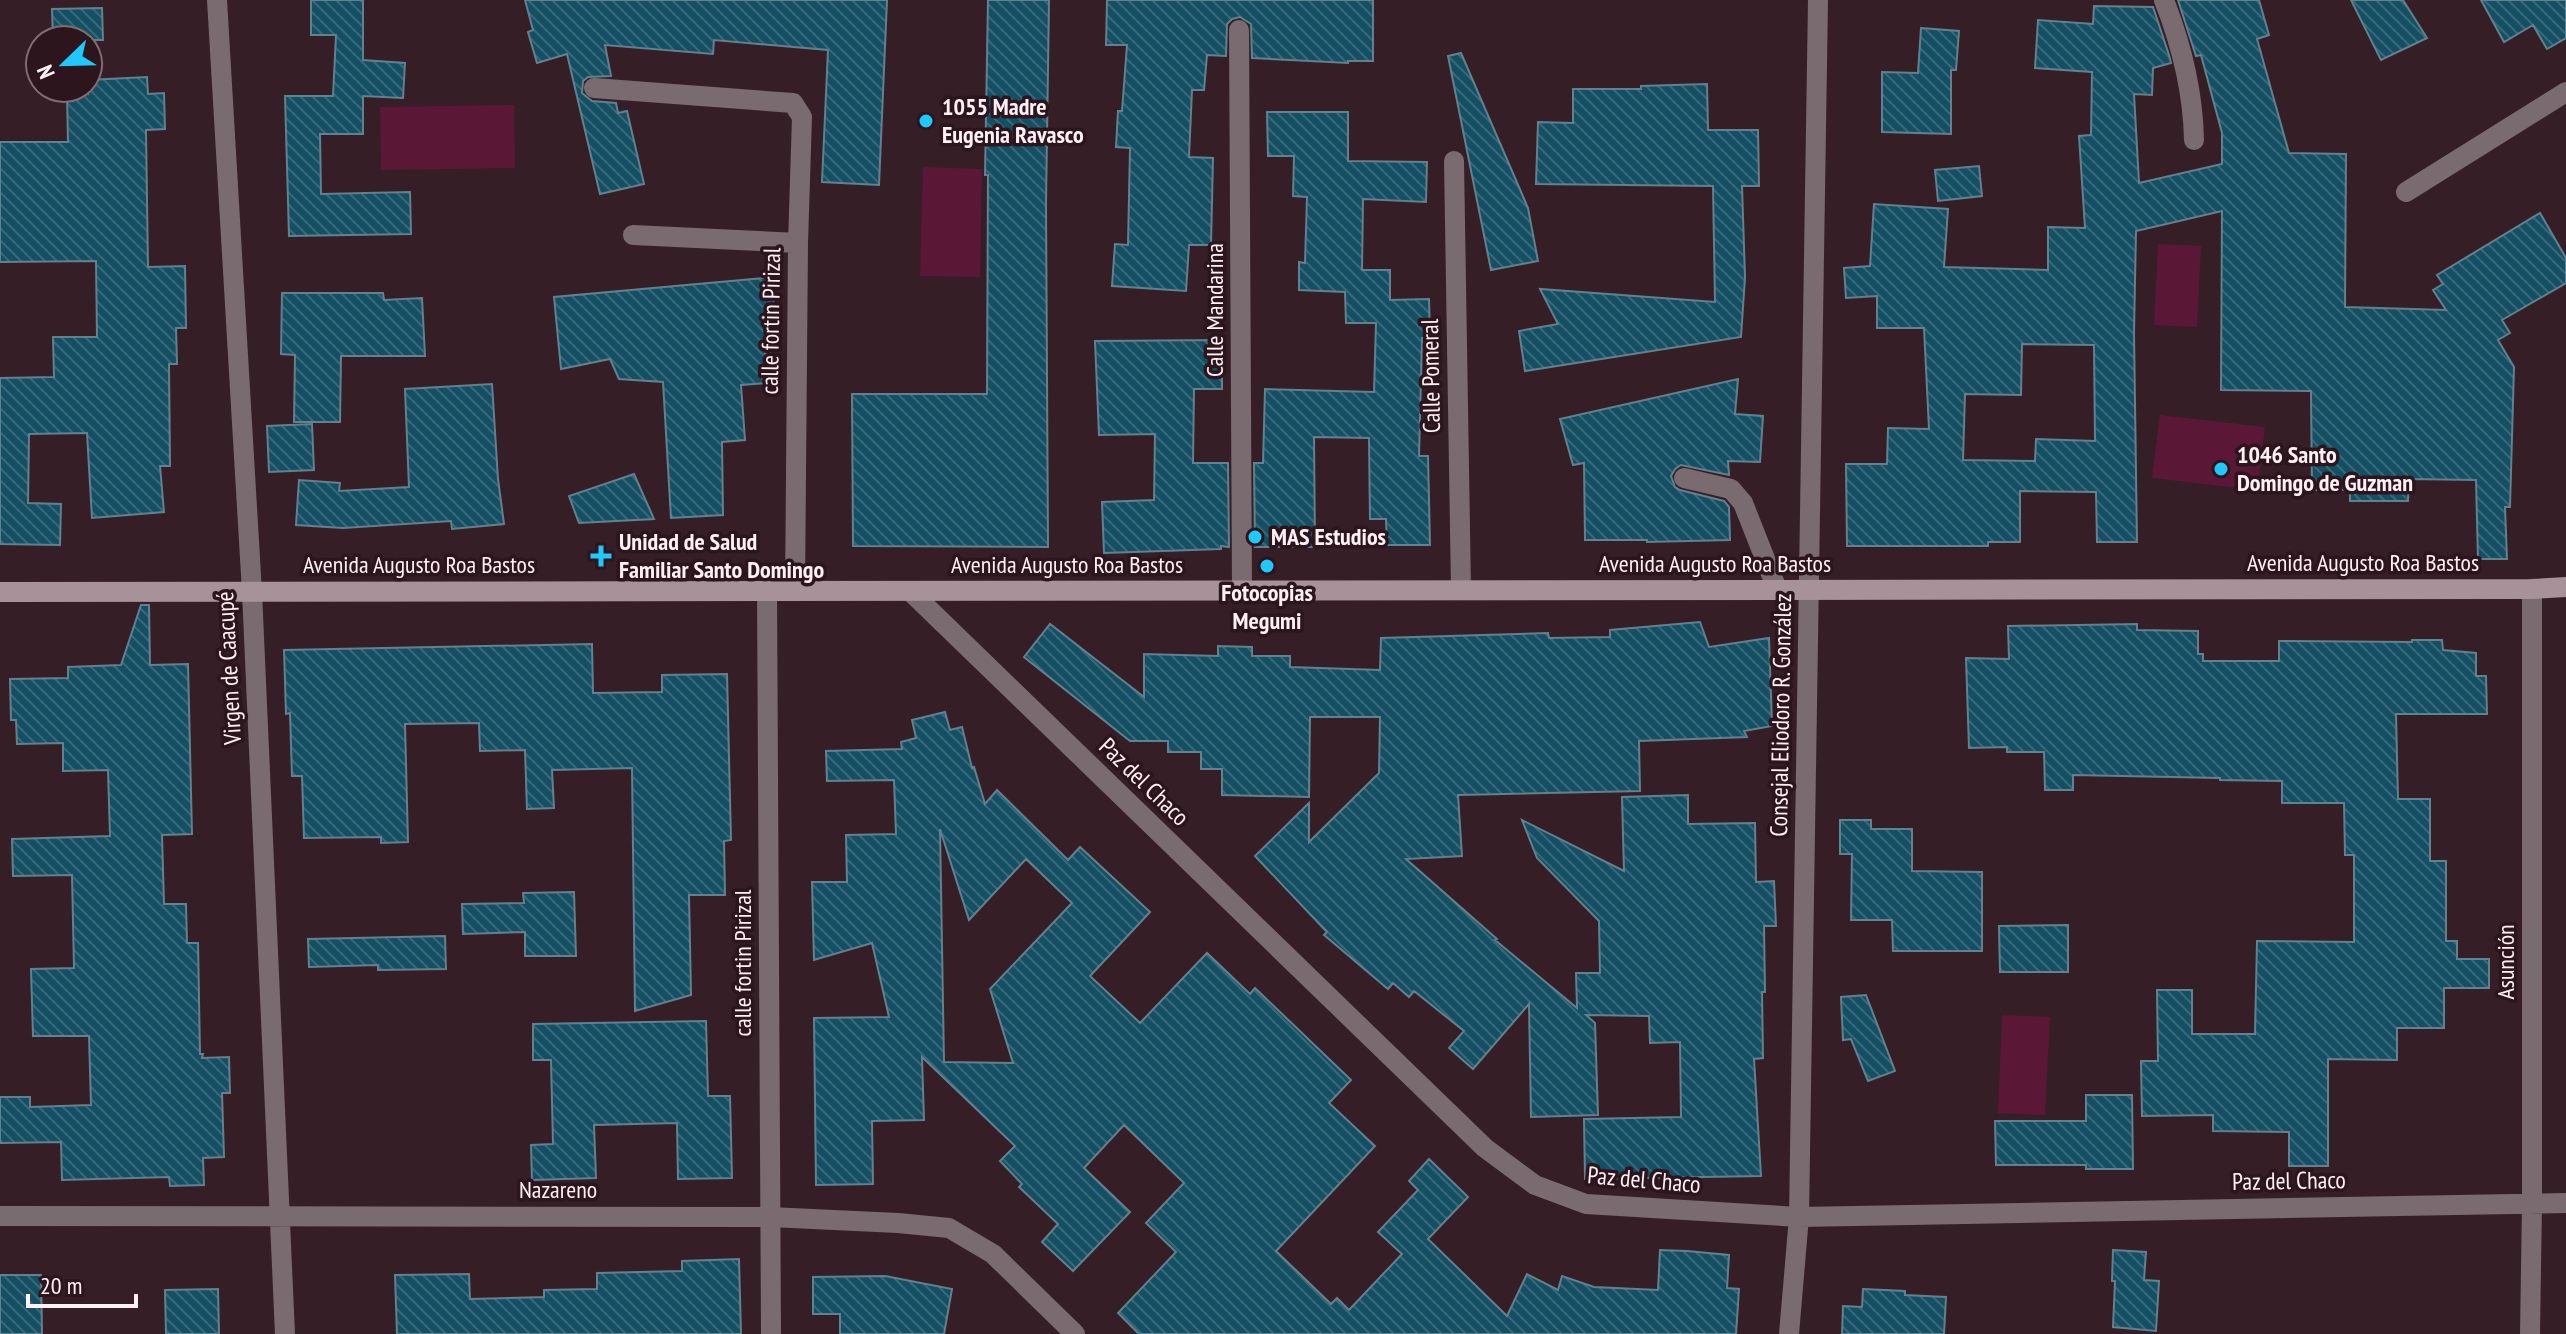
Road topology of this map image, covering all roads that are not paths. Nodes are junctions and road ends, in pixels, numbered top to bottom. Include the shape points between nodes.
1 (217, 0) edge
2 (1818, 0) edge
3 (2164, 0) edge
4 (1239, 30) dead end
5 (594, 88) dead end
6 (2566, 92) edge
7 (2194, 140) dead end
8 (1454, 161) dead end
9 (2406, 192) dead end
10 (633, 235) dead end
11 (798, 243) junction
12 (1684, 478) dead end
13 (2566, 587) edge
14 (1777, 589) junction
15 (1809, 589) junction
16 (2532, 589) junction
17 (1461, 590) junction
18 (767, 591) junction
19 (795, 591) junction
20 (910, 591) junction
21 (1242, 591) junction
22 (0, 592) edge
23 (252, 592) junction
24 (2532, 1202) junction
25 (2566, 1203) edge
26 (280, 1215) junction
27 (0, 1216) edge
28 (770, 1217) junction
29 (1799, 1217) junction
30 (285, 1334) edge
31 (771, 1334) edge
32 (1075, 1334) edge
33 (1789, 1334) edge
34 (2530, 1334) edge

1 - 23 street, Virgen de Caacupé
2 - 15 street, Consejal Eliodoro R. González
3 - 7 street via 2194,106
4 - 21 street, Calle Mandarina
5 - 11 street, calle fortin Pirizal via 793,103 802,117
6 - 9 street
8 - 17 street, Calle Pomeral
10 - 11 street
11 - 19 street, calle fortin Pirizal
12 - 14 street via 1731,489 1743,503
13 - 16 main road, Avenida Augusto Roa Bastos
14 - 15 main road, Avenida Augusto Roa Bastos
14 - 17 main road, Avenida Augusto Roa Bastos
15 - 16 main road, Avenida Augusto Roa Bastos
15 - 29 street, Consejal Eliodoro R. González
16 - 24 street, Asunción
17 - 21 main road, Avenida Augusto Roa Bastos
18 - 19 main road, Avenida Augusto Roa Bastos
18 - 23 main road, Avenida Augusto Roa Bastos
18 - 28 street, calle fortin Pirizal
19 - 20 main road, Avenida Augusto Roa Bastos
20 - 21 main road, Avenida Augusto Roa Bastos
20 - 29 street, Paz del Chaco via 1485,1148 1535,1185 1586,1204
22 - 23 main road, Avenida Augusto Roa Bastos
23 - 26 street, Virgen de Caacupé
24 - 25 street, Paz del Chaco
24 - 29 street, Paz del Chaco
24 - 34 street, Asunción
26 - 27 street, Nazareno
26 - 28 street, Nazareno
26 - 30 street, Virgen de Caacupé
28 - 31 street, calle fortin Pirizal
28 - 32 street, Nazareno via 949,1228 993,1254
29 - 33 street, Consejal Eliodoro R. González

